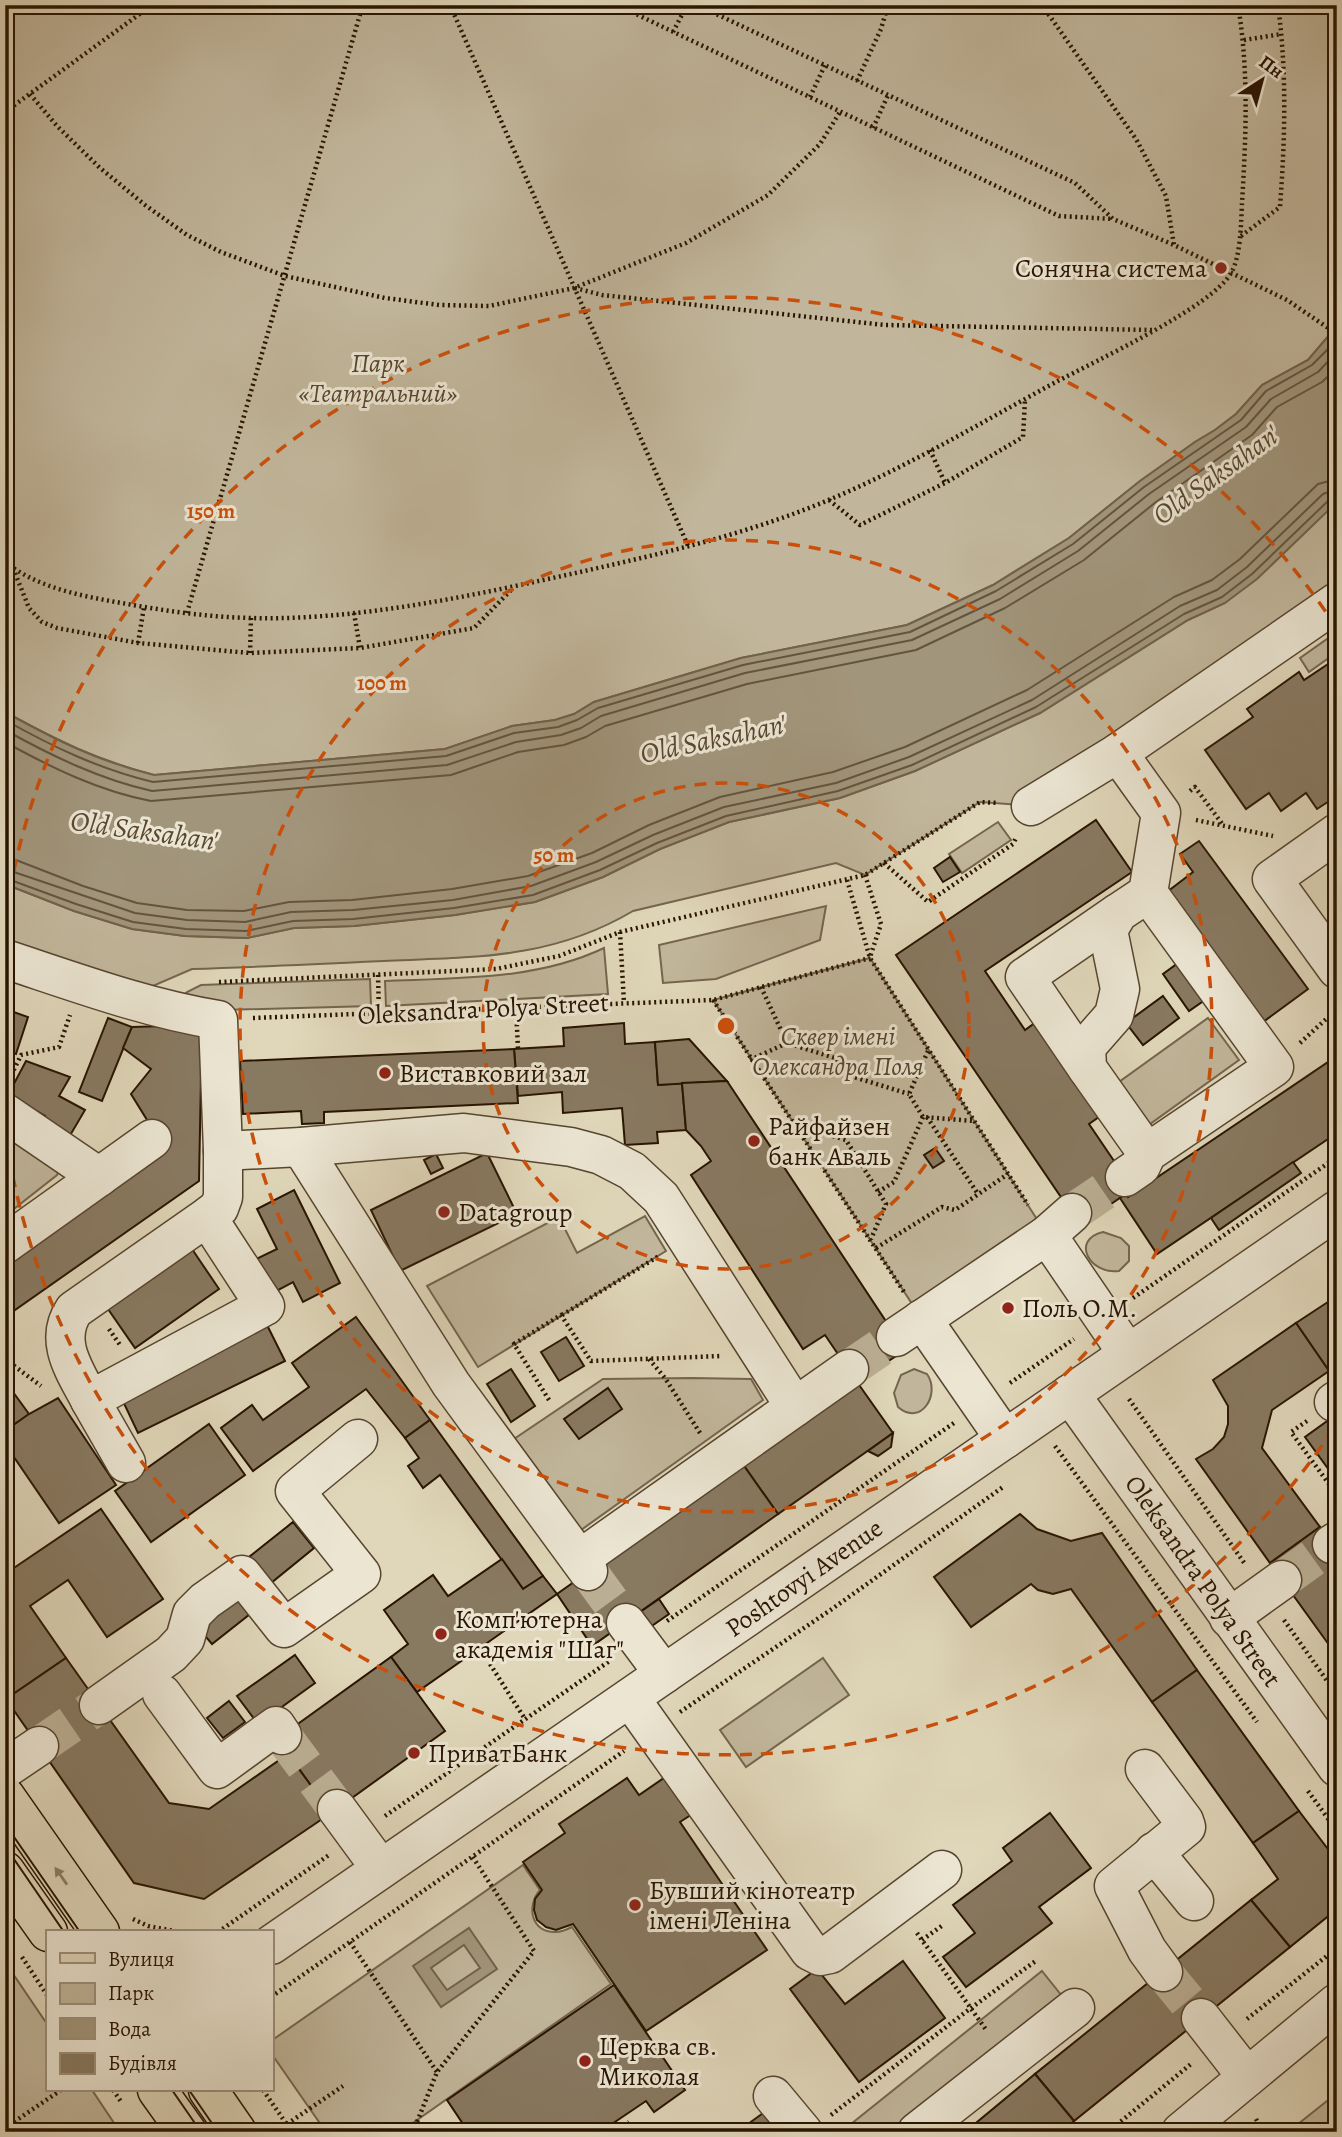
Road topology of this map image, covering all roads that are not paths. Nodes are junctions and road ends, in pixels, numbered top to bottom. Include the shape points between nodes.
1 (1337, 602) edge
2 (1118, 753) junction
3 (1031, 806) dead end
4 (1331, 842) edge
5 (1133, 903) junction
6 (5, 959) edge
7 (1337, 969) edge
8 (1087, 1068) junction
9 (5, 1113) edge
10 (152, 1139) dead end
11 (300, 1147) junction
12 (223, 1151) junction
13 (99, 1177) junction
14 (206, 1217) junction
15 (1334, 1219) edge
16 (5, 1244) edge
17 (1128, 1354) junction
18 (849, 1369) tunnel mouth
19 (1070, 1394) junction
20 (90, 1400) junction
21 (795, 1407) junction
22 (1004, 1439) junction
23 (358, 1440) dead end
24 (125, 1463) dead end
25 (1273, 1586) tunnel mouth
26 (1229, 1619) junction
27 (633, 1632) tunnel mouth
28 (664, 1674) junction
29 (162, 1695) dead end
30 (630, 1698) junction
31 (99, 1705) tunnel mouth
32 (282, 1735) dead end
33 (38, 1746) tunnel mouth
34 (1337, 1767) edge
35 (5, 1769) edge
36 (1145, 1769) dead end
37 (5, 1796) edge
38 (347, 1823) tunnel mouth
39 (1154, 1852) junction
40 (381, 1870) junction
41 (942, 1870) dead end
42 (5, 1871) edge
43 (1194, 1901) dead end
44 (115, 1925) edge
45 (34, 1943) edge
46 (273, 1944) edge
47 (1163, 1972) tunnel mouth
48 (1337, 2003) edge
49 (1075, 2008) dead end
50 (1201, 2018) tunnel mouth
51 (1247, 2077) junction
52 (158, 2092) edge
53 (209, 2092) edge
54 (773, 2096) dead end
55 (1218, 2123) edge
56 (812, 2128) edge
57 (187, 2132) edge
58 (237, 2132) edge
59 (917, 2132) edge

1 - 2 street
2 - 3 street
2 - 5 street via 1161,813
4 - 7 street via 1272,879
5 - 8 street via 1108,930 1121,989 1114,1015 1086,1047
5 - 8 street via 1025,977
5 - 8 street via 1274,1067 1136,1165
6 - 12 street via 175,1013 218,1020
9 - 13 street
10 - 13 street
11 - 12 street
11 - 21 street via 464,1133 571,1147 601,1155 632,1171 661,1198
11 - 21 street via 451,1384 584,1565
12 - 14 street via 223,1197 219,1208
13 - 16 street
14 - 20 street via 74,1310 64,1340
14 - 20 street via 265,1307
15 - 17 street, Poshtovyi Avenue
17 - 19 street, Poshtovyi Avenue
17 - 22 street via 1104,1318 1059,1224 909,1328 980,1404
18 - 21 street
19 - 22 street, Poshtovyi Avenue
19 - 26 street, Oleksandra Polya Street
20 - 24 street
22 - 28 street, Poshtovyi Avenue
23 - 31 street via 295,1491 361,1574 284,1628 242,1575 192,1614 185,1639 171,1654
25 - 26 street
26 - 34 street, Oleksandra Polya Street
27 - 28 street
28 - 30 street, Poshtovyi Avenue
29 - 32 street via 217,1769 276,1726
30 - 40 street, Poshtovyi Avenue
30 - 41 street via 810,1951 830,1954
33 - 35 street
36 - 39 street via 1186,1827
44 -> 37 main road
38 - 40 street
39 - 43 street
39 - 47 street via 1114,1886
40 - 46 street, Poshtovyi Avenue
42 - 45 main road
48 - 51 street
49 - 59 street
50 - 51 street
51 - 55 street
52 - 57 main road
53 - 58 main road
54 - 56 street

